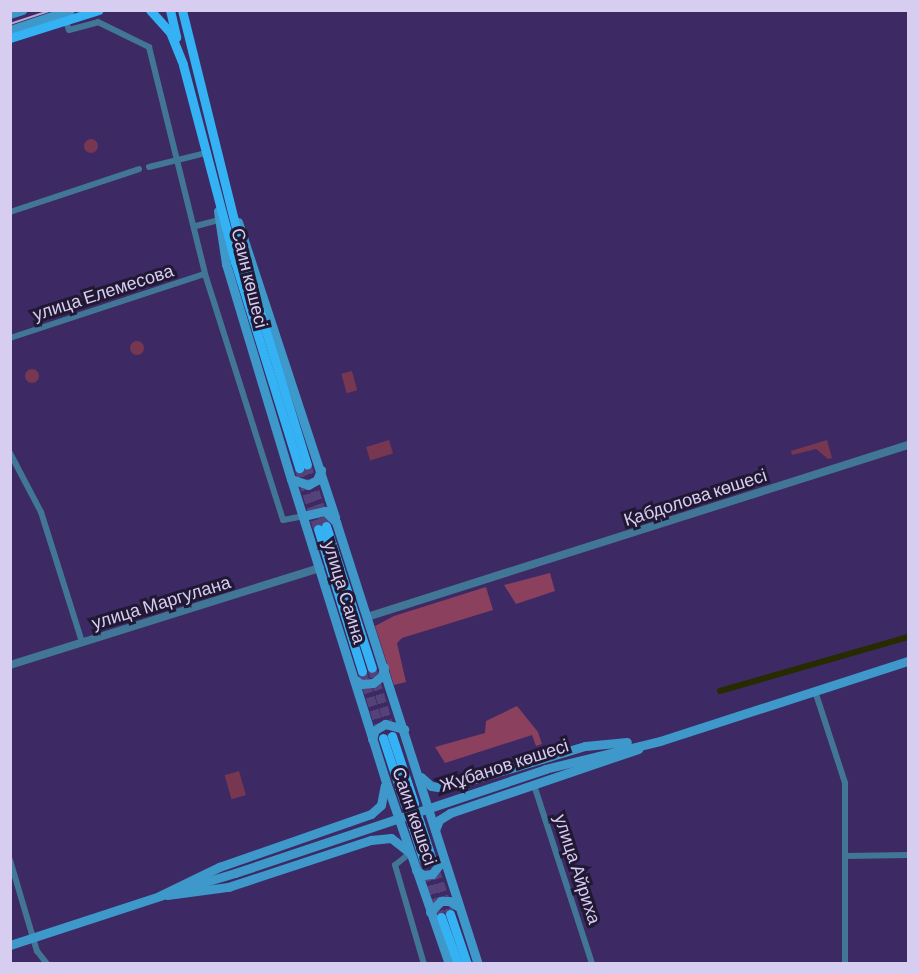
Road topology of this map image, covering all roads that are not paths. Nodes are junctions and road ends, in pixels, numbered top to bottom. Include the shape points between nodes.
1 (22, 10) edge
2 (70, 10) edge
3 (99, 10) edge
4 (150, 10) edge
5 (170, 10) edge
6 (182, 10) edge
7 (187, 10) edge
8 (10, 14) edge
9 (66, 21) junction
10 (10, 30) edge
11 (10, 38) edge
12 (190, 47) junction
13 (183, 65) junction
14 (206, 153) junction
15 (180, 159) junction
16 (149, 166) dead end
17 (139, 170) dead end
18 (215, 188) junction
19 (230, 204) junction
20 (10, 212) edge
21 (219, 220) junction
22 (196, 226) junction
23 (205, 274) junction
24 (10, 338) edge
25 (909, 445) edge
26 (10, 453) edge
27 (321, 470) junction
28 (291, 479) junction
29 (303, 516) junction
30 (336, 522) junction
31 (322, 527) tunnel mouth
32 (320, 568) junction
33 (367, 617) junction
34 (82, 642) junction
35 (909, 661) edge
36 (10, 665) edge
37 (384, 665) junction
38 (367, 669) tunnel mouth
39 (354, 679) junction
40 (815, 691) junction
41 (404, 729) junction
42 (388, 737) tunnel mouth
43 (372, 740) junction
44 (660, 741) junction
45 (418, 774) junction
46 (385, 779) junction
47 (534, 785) junction
48 (409, 804) dead end
49 (414, 818) dead end
50 (435, 830) junction
51 (410, 854) junction
52 (909, 855) edge
53 (846, 856) junction
54 (427, 858) tunnel mouth
55 (443, 858) junction
56 (10, 860) edge
57 (416, 870) junction
58 (159, 896) junction
59 (459, 908) junction
60 (430, 912) junction
61 (34, 937) junction
62 (10, 945) edge
63 (47, 963) edge
64 (424, 963) edge
65 (448, 963) edge
66 (458, 963) edge
67 (468, 963) edge
68 (478, 963) edge
69 (592, 963) edge
70 (845, 963) edge

1 - 8 main road
2 - 10 main road
3 - 9 main road
4 - 13 main road via 170,32
5 - 13 main road
6 - 12 main road, Саин көшесі
7 - 12 main road
9 - 11 main road
9 - 15 street via 69,30 98,22 149,47
12 - 19 main road, Саин көшесі
13 - 14 main road
14 - 15 street
14 - 18 main road
15 - 16 street
15 - 22 street
17 - 20 street
18 - 19 main road, Саин көшесі via 303,467
18 - 21 main road, Саин көшесі
19 - 27 main road, Саин көшесі
21 - 22 street
21 - 28 main road, Саин көшесі via 226,264
22 - 23 street
23 - 24 street, улица Елемесова
23 - 29 street via 283,520
25 - 33 street, Қабдолова көшесі
26 - 34 street via 41,512
27 - 28 main road via 318,480 308,485
27 - 30 main road, Саин көшесі
28 - 29 main road, Саин көшесі
29 - 30 main road via 326,511
29 - 32 main road, улица Саина
30 - 33 main road, Саин көшесі
31 - 38 main road
32 - 34 street, улица Маргулана
32 - 39 main road, улица Саина
33 - 37 main road, Саин көшесі
34 - 36 street, улица Маргулана
35 - 40 main road, Жұбанов көшесі
37 - 39 main road via 382,676 373,683 361,684
37 - 41 main road, Саин көшесі
39 - 43 main road, Саин көшесі
40 - 44 main road, Жұбанов көшесі
40 - 53 street via 845,783
41 - 43 main road via 385,724 375,730
41 - 45 main road, Саин көшесі
42 - 48 main road, Саин көшесі
43 - 46 main road, Саин көшесі
44 - 45 main road via 585,746 446,788 431,786
44 - 47 main road
44 - 58 main road, Жұбанов көшесі, bridge via 545,769
45 - 50 main road, Саин көшесі
46 - 51 main road, Саин көшесі
46 - 58 main road via 384,798 370,814 219,867
47 - 50 main road via 444,815
47 - 69 street, улица Айриха
49 - 54 main road, Саин көшесі
50 - 55 main road, Саин көшесі
51 - 57 main road, Саин көшесі
51 - 58 main road via 391,838 371,840 228,887
51 - 64 street via 395,865
52 - 53 street
53 - 70 street
55 - 57 main road via 439,870 432,874 423,875
55 - 59 main road, Саин көшесі
56 - 61 street
57 - 60 main road, Саин көшесі
58 - 61 main road, Жұбанов көшесі
59 - 60 main road via 444,900 432,906
59 - 68 main road, Саин көшесі
60 - 65 main road, Саин көшесі
61 - 62 main road, Жұбанов көшесі
61 - 63 street
66 - 67 main road via 446,915

